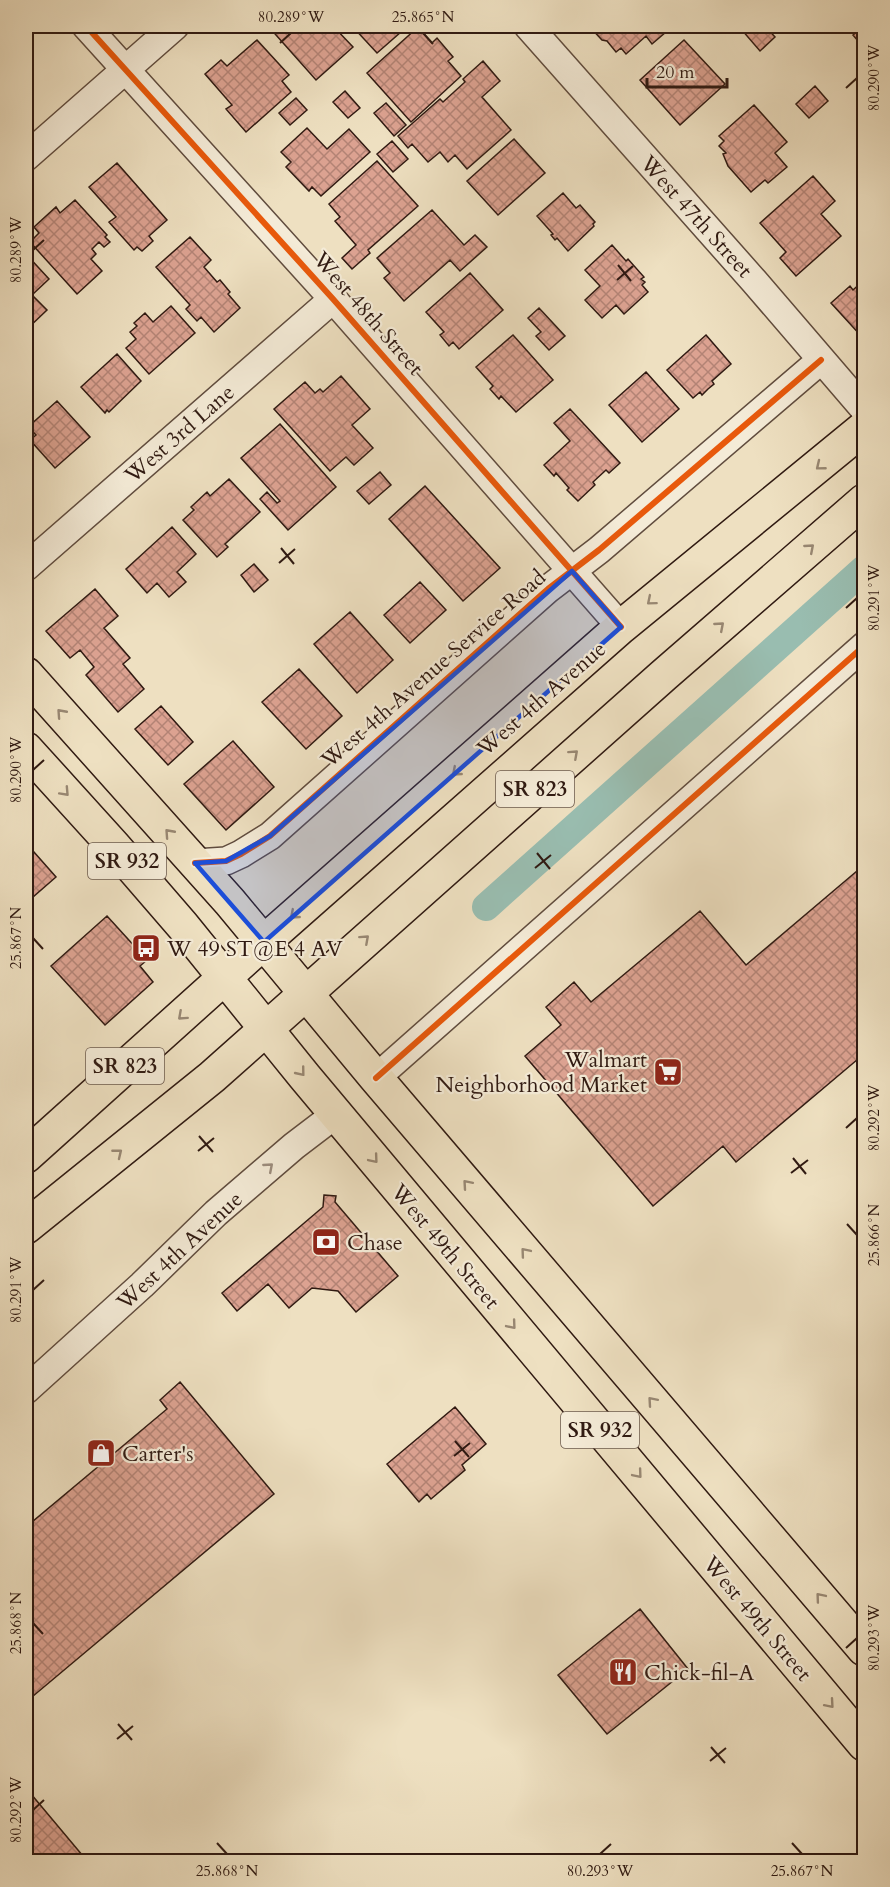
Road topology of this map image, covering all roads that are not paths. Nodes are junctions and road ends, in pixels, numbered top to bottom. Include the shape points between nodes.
1 (86, 26) edge
2 (175, 26) edge
3 (528, 26) edge
4 (126, 69) junction
5 (26, 157) edge
6 (333, 299) junction
7 (821, 360) junction
8 (864, 409) edge
9 (864, 428) edge
10 (863, 500) edge
11 (26, 567) edge
12 (572, 571) junction
13 (621, 627) junction
14 (864, 646) edge
15 (26, 674) edge
16 (26, 749) edge
17 (195, 863) junction
18 (264, 942) junction
19 (225, 976) junction
20 (306, 993) junction
21 (266, 1028) junction
22 (376, 1078) junction
23 (336, 1114) junction
24 (26, 1156) edge
25 (26, 1227) edge
26 (26, 1390) edge
27 (864, 1649) edge
28 (864, 1744) edge

1 - 4 street, West 48th Street
2 - 4 street
3 - 7 street, West 47th Street
4 - 5 street
4 - 6 street, West 48th Street
6 - 11 street, West 3rd Lane
6 - 12 street, West 48th Street
7 - 8 street, West 47th Street
7 - 12 street, West 4th Avenue Service Road
9 -> 13 main road, West 4th Avenue / SR 823
20 -> 10 main road, SR 823
12 - 13 street, West 48th Street
12 - 17 street, West 4th Avenue Service Road via 270,836 226,861
13 -> 18 main road, West 4th Avenue / SR 823
14 - 22 street
17 -> 15 main road, SR 932
16 -> 19 main road, West 49th Street / SR 932
17 - 18 main road, SR 932
18 - 19 main road, West 4th Avenue / SR 823
18 - 20 main road, SR 932
19 - 21 main road, West 49th Street / SR 932
19 -> 24 main road, SR 823
20 - 21 main road, SR 823
20 - 22 main road, SR 932
21 -> 23 main road, West 49th Street / SR 932
25 -> 21 main road, SR 823 via 212,1077
27 -> 22 main road, SR 932
26 -> 23 street, West 4th Avenue via 216,1213
23 -> 28 main road, West 49th Street / SR 932

